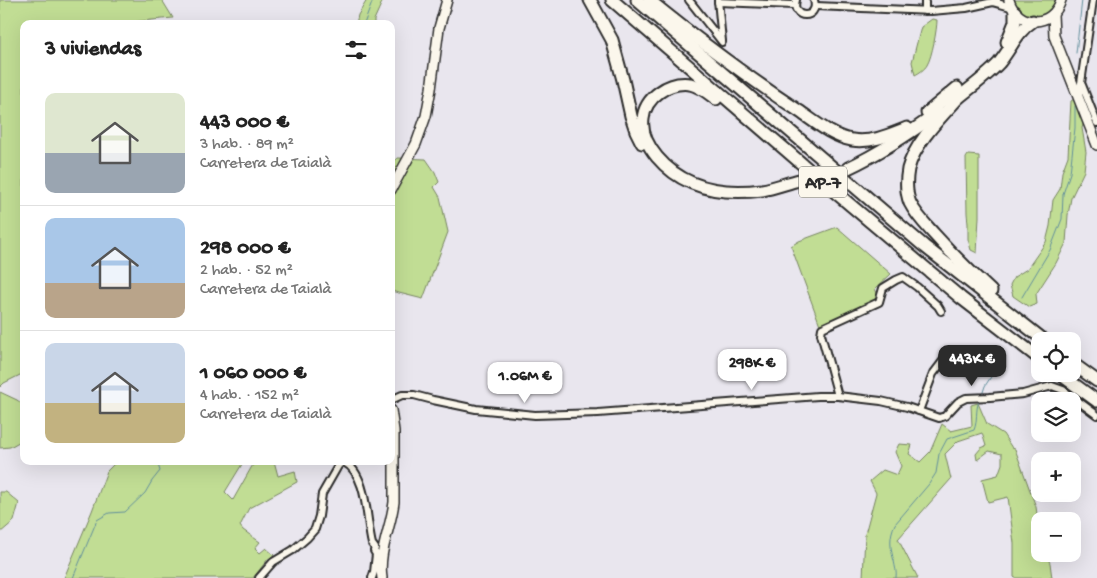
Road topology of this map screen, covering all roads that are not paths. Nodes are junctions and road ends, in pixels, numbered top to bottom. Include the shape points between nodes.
1 (448, 0) edge
2 (590, 0) edge
3 (612, 0) edge
4 (637, 0) edge
5 (649, 0) edge
6 (689, 0) edge
7 (925, 0) edge
8 (1061, 0) edge
9 (1093, 0) edge
10 (718, 1) edge
11 (995, 1) edge
12 (795, 3) edge
13 (815, 3) edge
14 (1011, 6) edge
15 (925, 10) junction
16 (1053, 14) junction
17 (1035, 21) junction
18 (1054, 36) junction
19 (1081, 84) junction
20 (959, 97) junction
21 (1078, 98) junction
22 (1097, 123) edge
23 (907, 128) junction
24 (1097, 145) edge
25 (790, 154) junction
26 (395, 183) edge
27 (941, 312) dead end
28 (1031, 331) joint
29 (1031, 352) edge
30 (946, 357) dead end
31 (1081, 369) edge
32 (1097, 381) edge
33 (1071, 382) edge
34 (838, 396) junction
35 (395, 398) edge
36 (1097, 401) edge
37 (919, 411) junction
38 (1097, 415) edge
39 (339, 465) edge
40 (348, 465) edge
41 (394, 465) edge
42 (377, 553) junction
43 (259, 578) edge
44 (372, 578) edge
45 (382, 578) edge

1 - 26 street via 438,28 426,116
2 - 25 highway via 612,40 636,131 649,155 665,173 701,193 732,198 780,191 802,182 763,190 718,190 696,185 677,175 653,152 644,135 643,119 651,99 676,84 700,87
3 - 25 highway, AP-7
4 - 28 highway, AP-7 via 916,239
5 - 23 highway via 778,97 844,138 868,141
6 - 10 street via 722,42
7 - 15 street
8 - 16 street
9 - 19 street
10 - 12 street
11 - 14 street
11 - 15 street via 966,8
12 - 13 street via 797,12 803,15 812,12
13 - 15 street
14 - 17 street via 1023,18
14 - 23 highway via 1015,22 1007,42
16 - 17 street
16 - 18 street
17 - 18 street
17 - 20 highway via 1023,28 997,64
18 - 21 street
19 - 21 street
19 - 22 street
20 - 23 highway via 870,158 845,166
20 - 28 highway via 921,142 910,162 906,183 909,201 950,252 1009,306
21 - 24 street
25 - 29 highway, AP-7
27 - 34 street via 903,277 883,288 879,302 822,328
30 - 37 street via 933,374
31 - 32 highway
33 - 36 highway
34 - 35 street via 598,414 535,415 476,409 414,395
34 - 37 street via 891,402
37 - 38 street via 941,418 966,398 1023,394 1052,386 1063,390
39 - 43 street via 322,494 315,529 293,550 273,562
40 - 42 street via 354,470 361,486 370,537
41 - 42 street via 391,521 384,544
42 - 44 street
42 - 45 street

